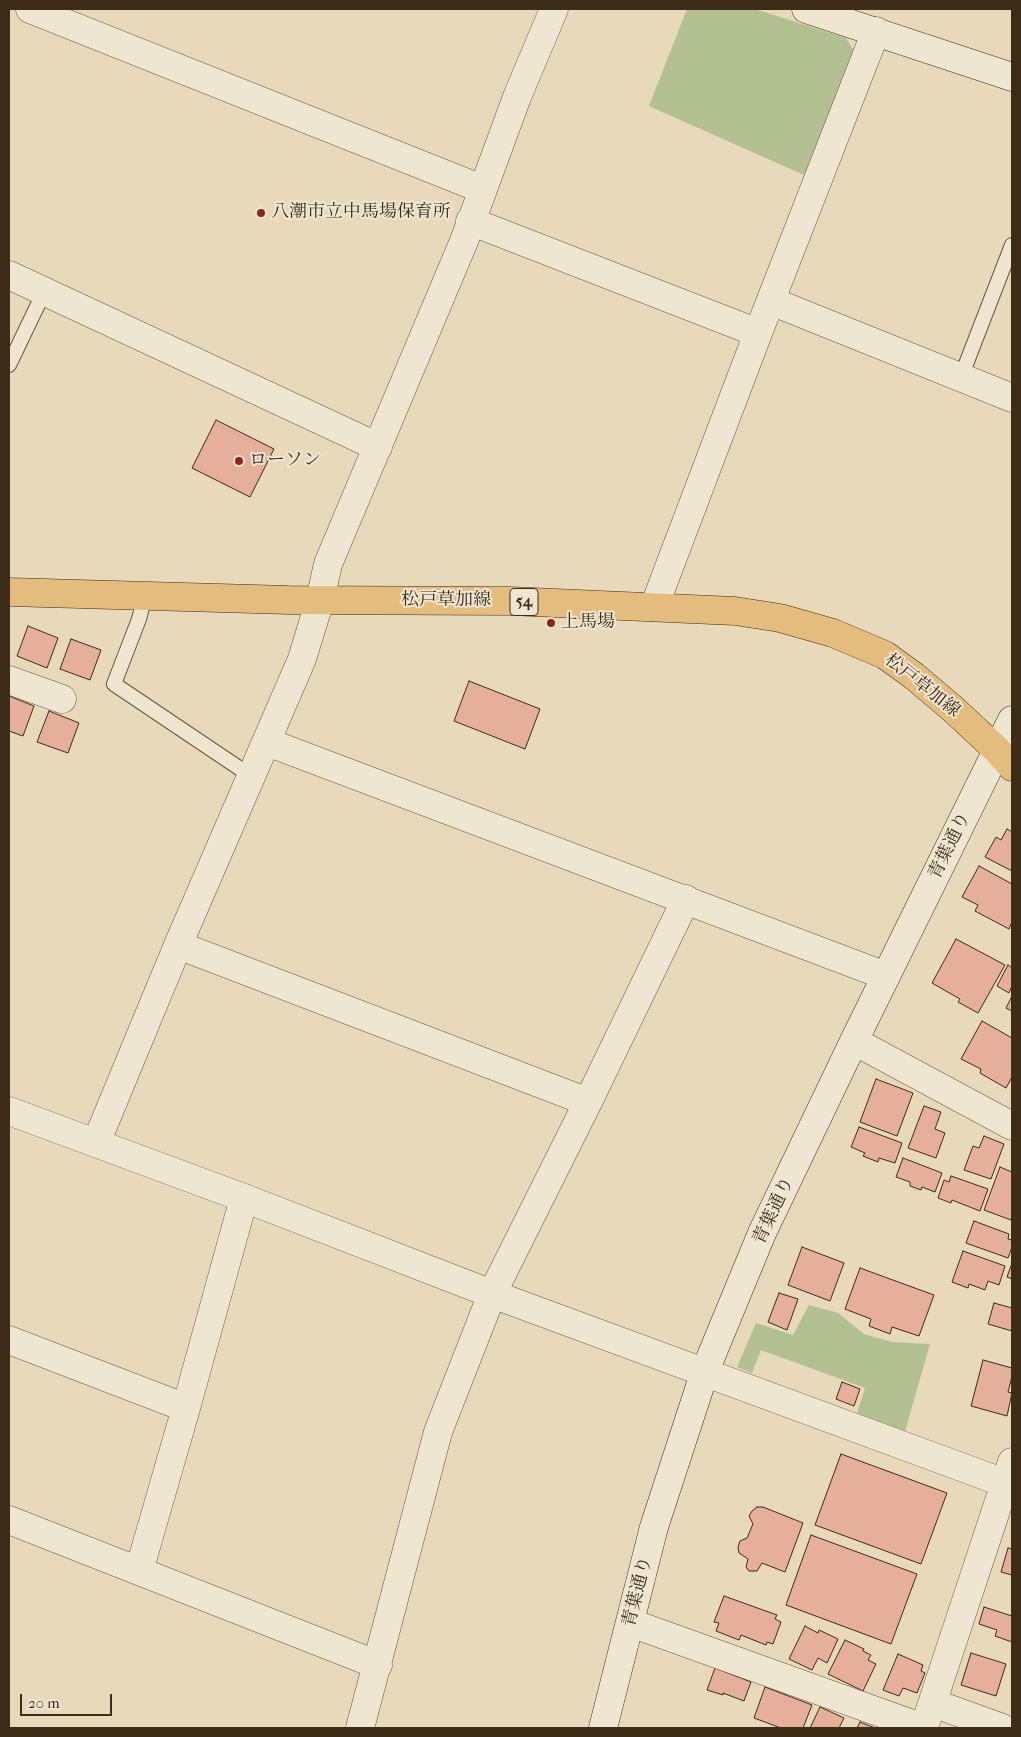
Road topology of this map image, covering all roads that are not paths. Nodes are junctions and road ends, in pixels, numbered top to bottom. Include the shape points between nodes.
1 (30, 9) edge
2 (554, 9) edge
3 (806, 9) edge
4 (836, 13) edge
5 (876, 32) junction
6 (1012, 76) edge
7 (482, 189) junction
8 (470, 221) junction
9 (1012, 245) edge
10 (9, 274) edge
11 (44, 292) junction
12 (771, 301) junction
13 (758, 333) junction
14 (9, 365) edge
15 (961, 377) junction
16 (1012, 398) edge
17 (378, 447) junction
18 (9, 592) edge
19 (145, 596) junction
20 (320, 600) junction
21 (654, 607) junction
22 (9, 680) edge
23 (62, 699) dead end
24 (1012, 720) edge
25 (268, 742) junction
26 (1005, 759) edge
27 (251, 776) junction
28 (686, 899) junction
29 (178, 945) junction
30 (886, 976) junction
31 (854, 1041) junction
32 (588, 1102) junction
33 (9, 1111) edge
34 (1012, 1126) edge
35 (96, 1144) junction
36 (244, 1198) junction
37 (492, 1294) junction
38 (9, 1340) edge
39 (705, 1371) junction
40 (186, 1408) junction
41 (1009, 1472) edge
42 (9, 1520) edge
43 (139, 1571) junction
44 (631, 1623) junction
45 (378, 1665) junction
46 (933, 1703) junction
47 (360, 1728) edge
48 (603, 1728) edge
49 (924, 1728) edge
50 (1002, 1728) edge

1 - 7 street
2 - 7 street
3 - 4 street
4 - 5 street
5 - 6 street
5 - 12 street
7 - 8 street
8 - 13 street
8 - 17 street
9 - 15 lane
10 - 11 street
11 - 14 lane
11 - 17 street
12 - 13 street
12 - 15 street
13 - 21 street
15 - 16 street
17 - 20 street via 328,564
18 - 19 main road, 松戸草加線 / 54
19 - 20 main road, 松戸草加線 / 54
19 - 27 lane via 140,619 114,684
20 - 21 main road, 松戸草加線 / 54
20 - 25 street via 302,659
21 - 26 main road, 松戸草加線 / 54 via 736,611 780,618 833,633 884,655 914,676
22 - 23 street
24 - 26 street, 青葉通り
25 - 27 street
25 - 28 street
26 - 30 street, 青葉通り
27 - 29 street
28 - 30 street
28 - 32 street
29 - 32 street
29 - 35 street
30 - 31 street, 青葉通り
31 - 34 street
31 - 39 street, 青葉通り via 762,1234
32 - 37 street
33 - 35 street
35 - 36 street
36 - 37 street
36 - 40 street
37 - 39 street
37 - 45 street via 438,1432
38 - 40 street
39 - 41 street via 982,1475
39 - 44 street, 青葉通り via 654,1527
40 - 43 street
41 - 46 street
42 - 43 street
43 - 45 street
44 - 48 street, 青葉通り
44 - 49 street
45 - 47 street
46 - 49 street
46 - 50 street

